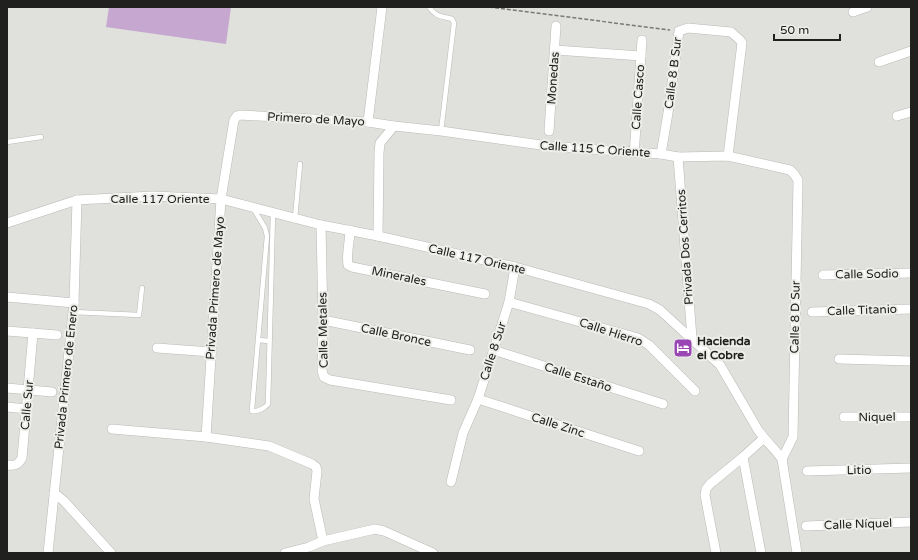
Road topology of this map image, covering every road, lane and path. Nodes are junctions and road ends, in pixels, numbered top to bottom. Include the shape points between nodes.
1 (382, 7) edge
2 (429, 7) edge
3 (489, 7) edge
4 (867, 7) edge
5 (853, 12) dead end
6 (556, 26) dead end
7 (679, 31) junction
8 (642, 40) dead end
9 (555, 50) junction
10 (911, 52) edge
11 (641, 56) junction
12 (879, 62) dead end
13 (911, 112) edge
14 (237, 116) joint
15 (898, 116) dead end
16 (368, 122) junction
17 (394, 126) junction
18 (441, 131) junction
19 (549, 131) dead end
20 (41, 137) dead end
21 (7, 142) edge
22 (634, 153) junction
23 (661, 154) junction
24 (678, 156) junction
25 (728, 156) junction
26 (300, 164) dead end
27 (794, 174) joint
28 (221, 199) junction
29 (77, 200) junction
30 (253, 208) junction
31 (273, 213) junction
32 (295, 218) junction
33 (7, 223) edge
34 (321, 225) junction
35 (350, 230) junction
36 (378, 236) junction
37 (515, 267) junction
38 (911, 273) edge
39 (823, 275) dead end
40 (263, 281) junction
41 (271, 282) junction
42 (142, 288) dead end
43 (486, 294) dead end
44 (7, 297) edge
45 (510, 302) junction
46 (74, 308) junction
47 (911, 309) edge
48 (812, 312) dead end
49 (323, 320) junction
50 (7, 331) edge
51 (33, 333) junction
52 (57, 335) dead end
53 (692, 338) junction
54 (258, 340) junction
55 (270, 341) junction
56 (157, 348) dead end
57 (470, 350) dead end
58 (493, 350) junction
59 (211, 352) junction
60 (839, 359) dead end
61 (911, 361) edge
62 (7, 388) edge
63 (28, 390) junction
64 (695, 391) dead end
65 (52, 392) dead end
66 (478, 399) junction
67 (451, 400) dead end
68 (663, 404) dead end
69 (7, 407) edge
70 (27, 409) junction
71 (911, 417) edge
72 (844, 418) dead end
73 (112, 429) dead end
74 (206, 437) junction
75 (764, 438) junction
76 (639, 451) dead end
77 (743, 457) junction
78 (782, 459) junction
79 (7, 465) edge
80 (911, 468) edge
81 (807, 471) dead end
82 (451, 482) dead end
83 (54, 493) junction
84 (911, 522) edge
85 (806, 526) dead end
86 (323, 542) junction
87 (48, 553) edge
88 (111, 553) edge
89 (285, 553) edge
90 (433, 553) edge
91 (716, 553) edge
92 (761, 553) edge
93 (797, 553) edge

1 - 16 street
2 - 18 lane via 436,15 452,19 454,23
3 - 7 path
4 - 5 street
6 - 9 street, Monedas
7 - 23 street, Calle 8 B Sur
7 - 25 street, Calle 8 B Sur via 688,28 731,32 742,43
8 - 11 street, Calle Casco
9 - 11 street
9 - 19 street, Monedas
10 - 12 street
11 - 22 street, Calle Casco
13 - 15 street
14 - 16 street, Primero de Mayo
14 - 28 street, Privada Primero de Mayo via 234,120
16 - 17 street, Primero de Mayo
17 - 18 street, Calle 115 C Oriente
17 - 36 street via 380,143
18 - 22 street, Calle 115 C Oriente via 548,146
20 - 21 lane
22 - 23 street, Calle 115 C Oriente
23 - 24 street, Calle 115 C Oriente
24 - 25 street, Calle 115 C Oriente
24 - 53 street, Privada Dos Cerritos
25 - 27 street, Calle 115 C Oriente via 790,170
26 - 32 lane
27 - 78 street, Calle 8 D Sur via 798,180 793,437
28 - 29 street, Calle 117 Oriente via 153,196
28 - 30 street, Calle 117 Oriente
28 - 59 street, Privada Primero de Mayo
29 - 33 street, Calle 117 Oriente
29 - 46 street, Privada Primero de Enero
30 - 31 street, Calle 117 Oriente
30 - 40 lane via 266,232
31 - 32 street, Calle 117 Oriente
31 - 41 lane
32 - 34 street, Calle 117 Oriente
34 - 35 street, Calle 117 Oriente
34 - 49 street, Calle Metales
35 - 36 street, Calle 117 Oriente
35 - 43 street, Minerales via 348,265
36 - 37 street, Calle 117 Oriente
37 - 45 street, Calle 8 Sur
37 - 53 street, Calle 117 Oriente via 649,304 660,310
38 - 39 street, Calle Sodio
40 - 41 lane
40 - 54 lane
41 - 55 lane
42 - 46 lane via 139,315
44 - 46 street
45 - 58 street, Calle 8 Sur
45 - 64 street, Calle Hierro via 638,338 649,345
46 - 83 street, Privada Primero de Enero
47 - 48 street, Calle Titanio
49 - 57 street, Calle Bronce
49 - 67 street, Calle Metales via 322,371 330,380
50 - 51 street
51 - 52 street
51 - 63 street, Calle Sur
53 - 75 street, Calle 117 Oriente via 720,365
54 - 55 lane
54 - 55 lane via 252,411 268,404
56 - 59 street
58 - 66 street, Calle 8 Sur
58 - 68 street, Calle Estaño
59 - 74 street, Privada Primero de Mayo
60 - 61 street
62 - 63 street
63 - 65 street
63 - 70 street, Calle Sur
66 - 76 street, Calle Zinc
66 - 82 street, Calle 8 Sur via 463,433
69 - 70 street
70 - 79 street, Calle Sur via 22,458 19,464
71 - 72 street, Niquel
73 - 74 street
74 - 86 street via 270,446 316,467 314,499
75 - 77 street
75 - 78 street, Calle 117 Oriente
77 - 91 street via 706,489
77 - 92 street
78 - 93 street, Calle 117 Oriente
80 - 81 street, Litio
83 - 87 street, Privada Primero de Enero
83 - 88 street
84 - 85 street, Calle Níquel
86 - 89 street
86 - 90 street via 375,529

